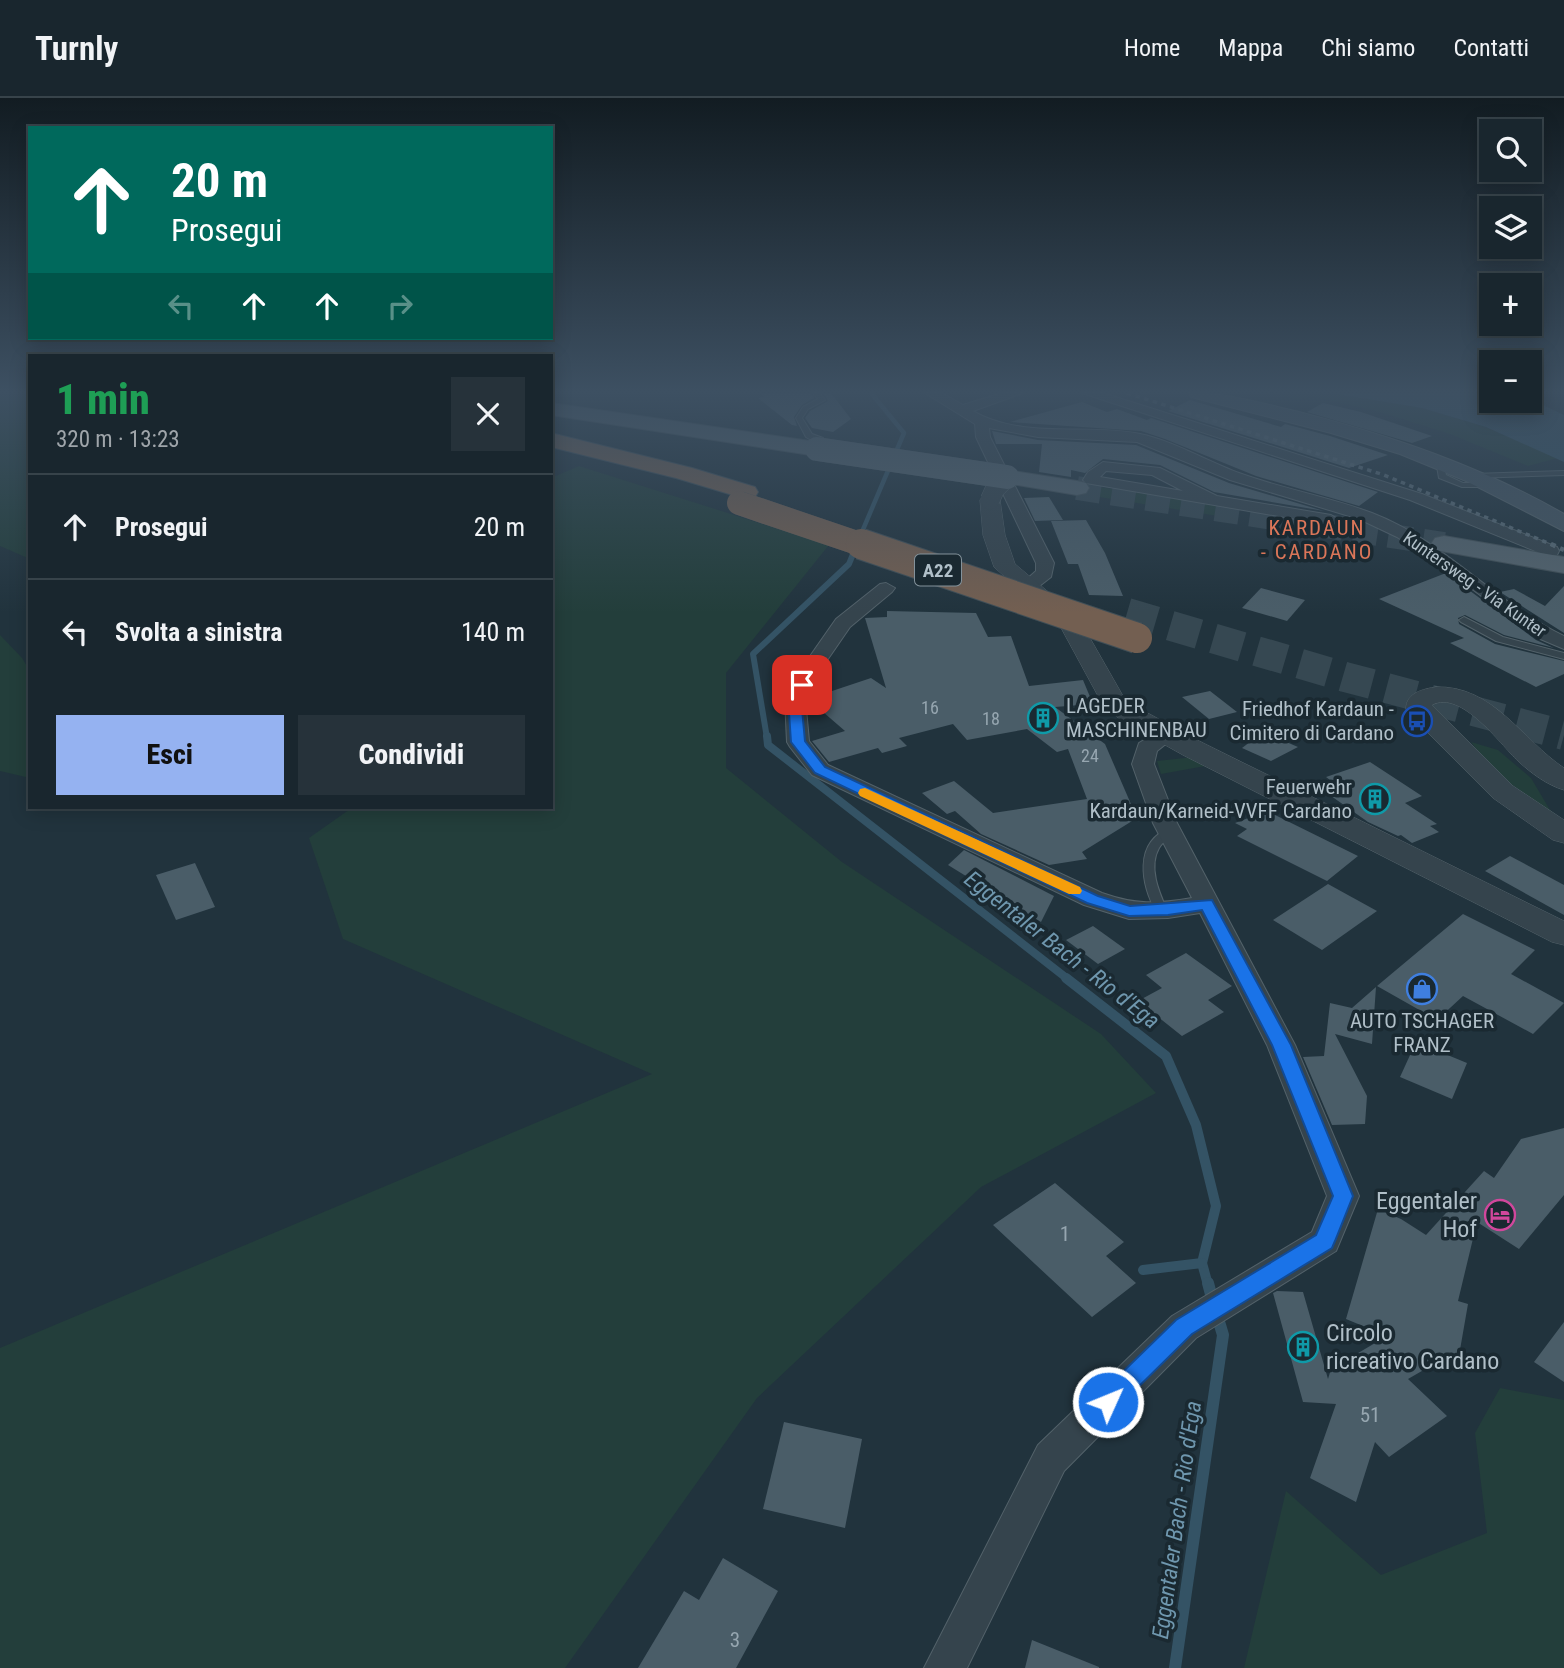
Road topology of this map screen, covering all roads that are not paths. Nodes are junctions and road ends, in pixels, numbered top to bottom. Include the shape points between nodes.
1 (615, 466) edge
2 (657, 466) edge
3 (945, 466) edge
4 (997, 466) edge
5 (1001, 466) edge
6 (1103, 466) edge
7 (1106, 466) edge
8 (1209, 466) edge
9 (1319, 466) edge
10 (1449, 466) edge
11 (1560, 473) edge
12 (1009, 475) junction
13 (1483, 480) junction
14 (1077, 488) tunnel mouth
15 (742, 497) junction
16 (1210, 498) junction
17 (1350, 511) junction
18 (1564, 524) edge
19 (1444, 544) tunnel mouth
20 (1547, 558) edge
21 (1027, 587) junction
22 (886, 588) dead end
23 (1464, 620) dead end
24 (1132, 625) tunnel mouth
25 (1564, 643) edge
26 (1564, 656) edge
27 (1166, 735) junction
28 (1564, 781) edge
29 (1170, 831) junction
30 (1564, 834) edge
31 (1207, 904) junction
32 (1161, 910) junction
33 (1564, 934) edge
34 (945, 1668) edge

1 - 15 highway, A22
2 - 15 highway, A22
3 - 12 main road, bridge
4 - 21 street via 1045,563 1045,573
5 - 12 lane
6 - 16 street via 1091,480
7 - 16 street via 1155,471
8 - 17 street, Kuntersweg - Via Kunter
9 - 20 street via 1416,497
10 - 13 main road
11 - 13 lane
12 - 14 main road
12 - 21 street, bridge via 990,500 994,535 1005,567
13 - 18 main road
15 - 24 highway, A22, bridge
16 - 17 street via 1334,520
17 - 25 street, Kuntersweg - Via Kunter via 1402,533
19 - 20 main road
21 - 27 street via 1070,622 1113,701
22 - 32 street via 843,623 795,698 798,742 820,770 1093,899 1129,911
23 - 26 lane via 1501,640
27 - 29 street via 1147,748 1143,764
27 - 33 street
28 - 30 street via 1528,755 1480,705 1443,694 1419,703 1423,715 1503,792
29 - 31 street
29 - 32 lane via 1153,848 1148,874
31 - 32 street
31 - 34 street via 1281,1045 1343,1196 1324,1241 1184,1327 1051,1458

